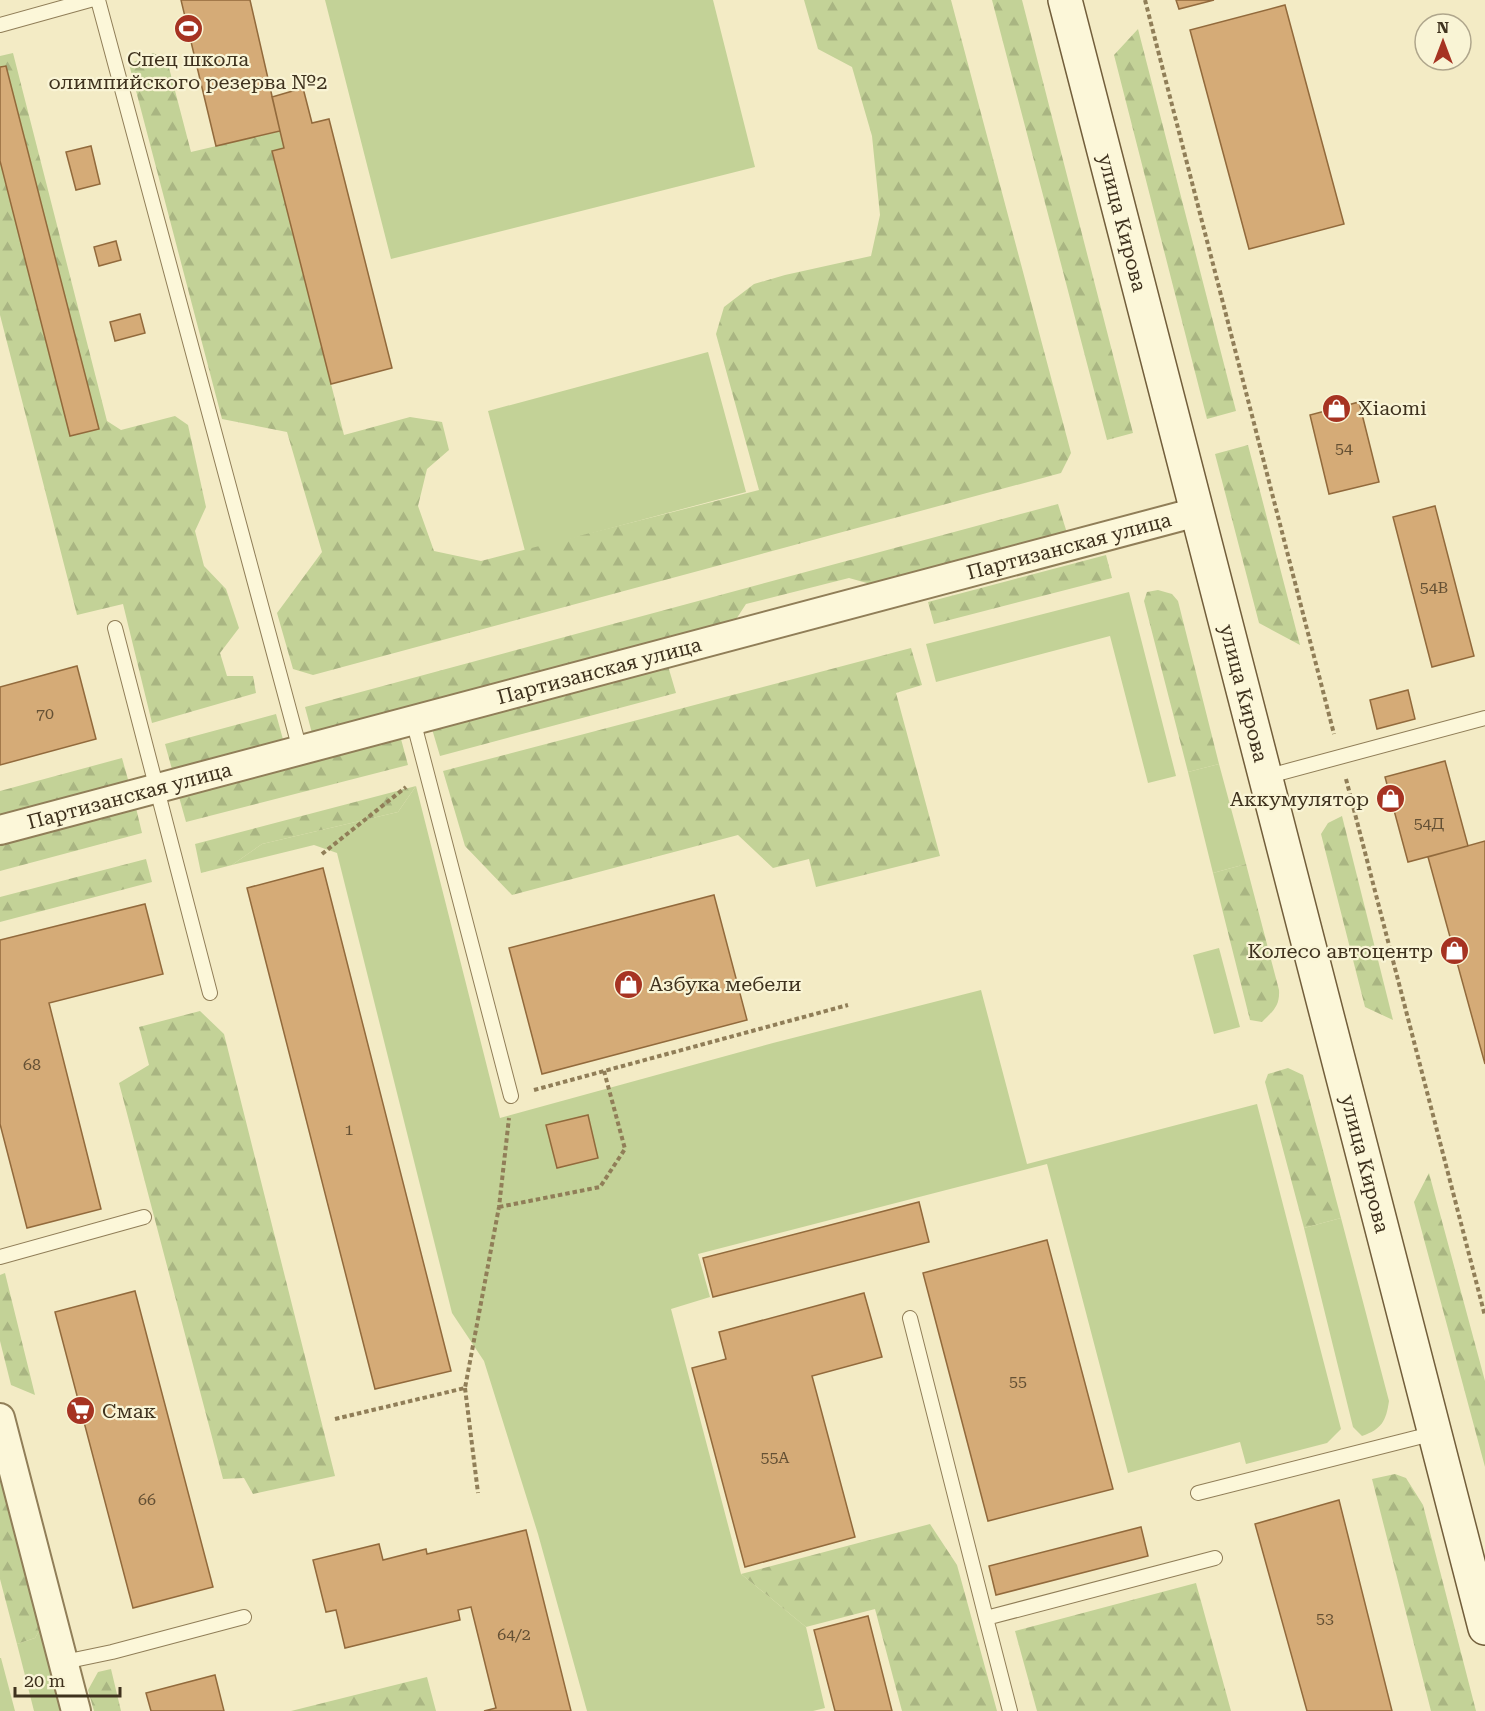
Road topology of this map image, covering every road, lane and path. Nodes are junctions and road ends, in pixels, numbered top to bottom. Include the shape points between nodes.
1 (90, 0) edge
2 (98, 0) edge
3 (1065, 0) edge
4 (1145, 0) edge
5 (0, 25) edge
6 (1197, 512) junction
7 (115, 628) dead end
8 (1485, 718) edge
9 (413, 720) junction
10 (300, 750) junction
11 (1341, 758) junction
12 (426, 771) junction
13 (1265, 777) junction
14 (156, 789) junction
15 (0, 830) edge
16 (322, 854) dead end
17 (210, 993) dead end
18 (848, 1005) dead end
19 (604, 1071) junction
20 (511, 1096) junction
21 (499, 1207) junction
22 (144, 1217) dead end
23 (0, 1257) edge
24 (1485, 1316) edge
25 (910, 1318) dead end
26 (465, 1388) junction
27 (0, 1418) edge
28 (335, 1419) dead end
29 (1435, 1433) junction
30 (478, 1493) dead end
31 (1198, 1493) dead end
32 (1215, 1558) dead end
33 (244, 1617) dead end
34 (986, 1618) junction
35 (1485, 1628) edge
36 (64, 1662) junction
37 (76, 1711) edge
38 (1010, 1711) edge

1 - 5 lane
2 - 10 lane
3 - 6 main road, улица Кирова
4 - 11 path
6 - 9 street, Партизанская улица
6 - 13 main road, улица Кирова
7 - 14 lane
8 - 11 lane
9 - 10 street, Партизанская улица
9 - 12 lane
10 - 14 street, Партизанская улица
11 - 13 lane
11 - 24 path
12 - 16 path
12 - 20 lane
13 - 29 main road, улица Кирова
14 - 15 street, Партизанская улица
14 - 17 lane
18 - 19 path
19 - 20 path
19 - 21 path via 625,1149 600,1187
20 - 21 path
21 - 26 path
22 - 23 lane
25 - 34 lane
26 - 28 path
26 - 30 path
27 - 36 street
29 - 31 lane
29 - 35 main road, улица Кирова
32 - 34 lane
33 - 36 lane
34 - 38 lane
36 - 37 street

